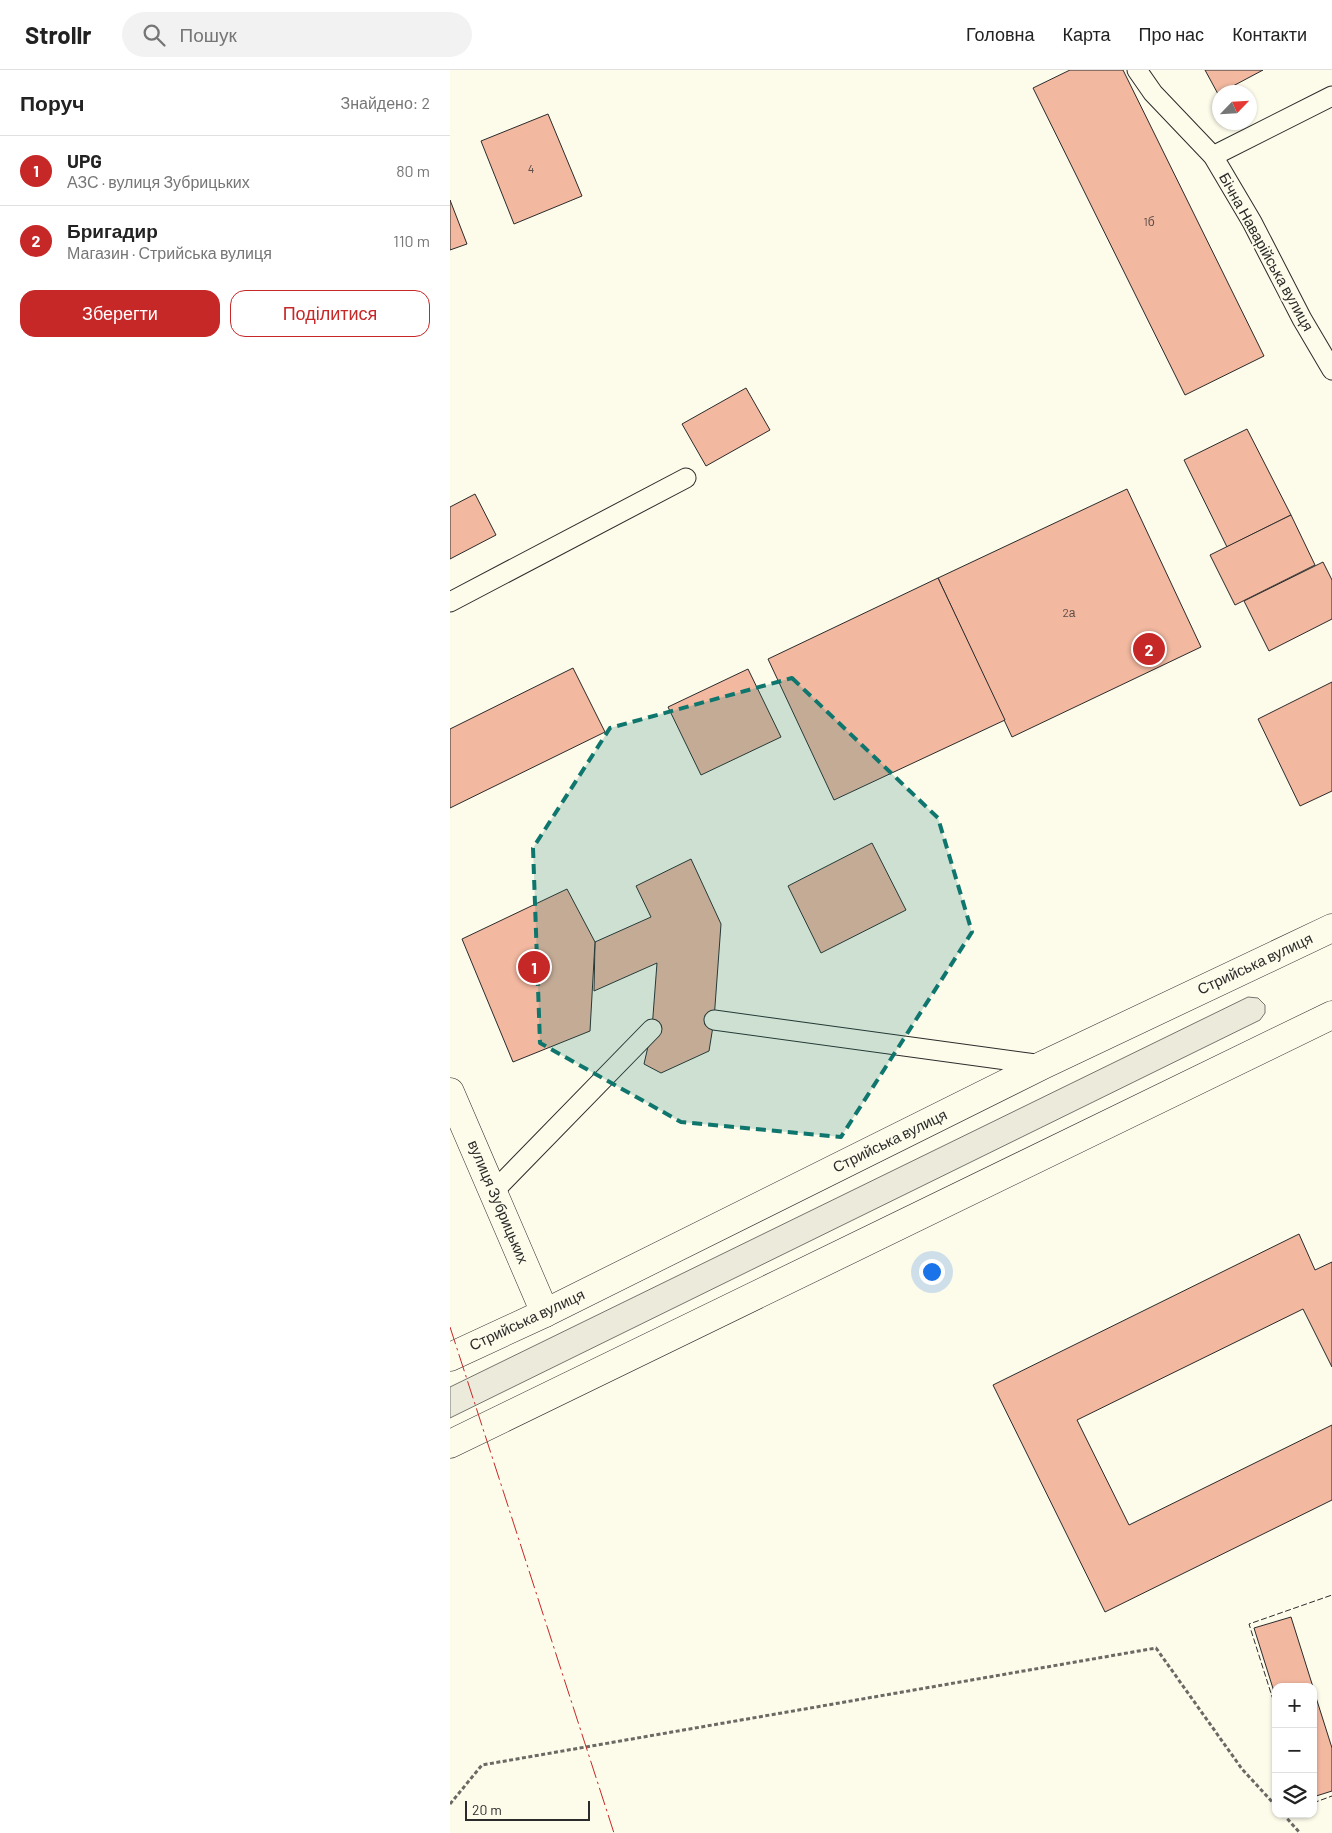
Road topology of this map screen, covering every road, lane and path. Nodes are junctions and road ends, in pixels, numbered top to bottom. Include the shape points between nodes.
1 (1137, 70) edge
2 (1332, 96) edge
3 (1213, 156) junction
4 (1332, 370) edge
5 (686, 478) dead end
6 (450, 602) edge
7 (1332, 928) edge
8 (1332, 1015) edge
9 (714, 1020) dead end
10 (652, 1029) dead end
11 (1043, 1065) junction
12 (450, 1092) edge
13 (494, 1191) junction
14 (545, 1313) junction
15 (450, 1356) edge
16 (450, 1444) edge
17 (1272, 1802) edge
18 (450, 1804) edge
19 (1287, 1818) edge
20 (1300, 1833) edge

1 - 3 lane, Бічна Наварійська вулиця
2 - 3 lane
3 - 4 lane, Бічна Наварійська вулиця
5 - 6 lane
7 - 11 main road, Стрийська вулиця
8 - 16 main road
9 - 11 lane
10 - 13 lane
11 - 14 main road, Стрийська вулиця
12 - 13 main road, вулиця Зубрицьких
13 - 14 main road, вулиця Зубрицьких
14 - 15 main road, Стрийська вулиця
17 - 18 path via 1242,1769 1156,1648 482,1764
19 - 20 path

